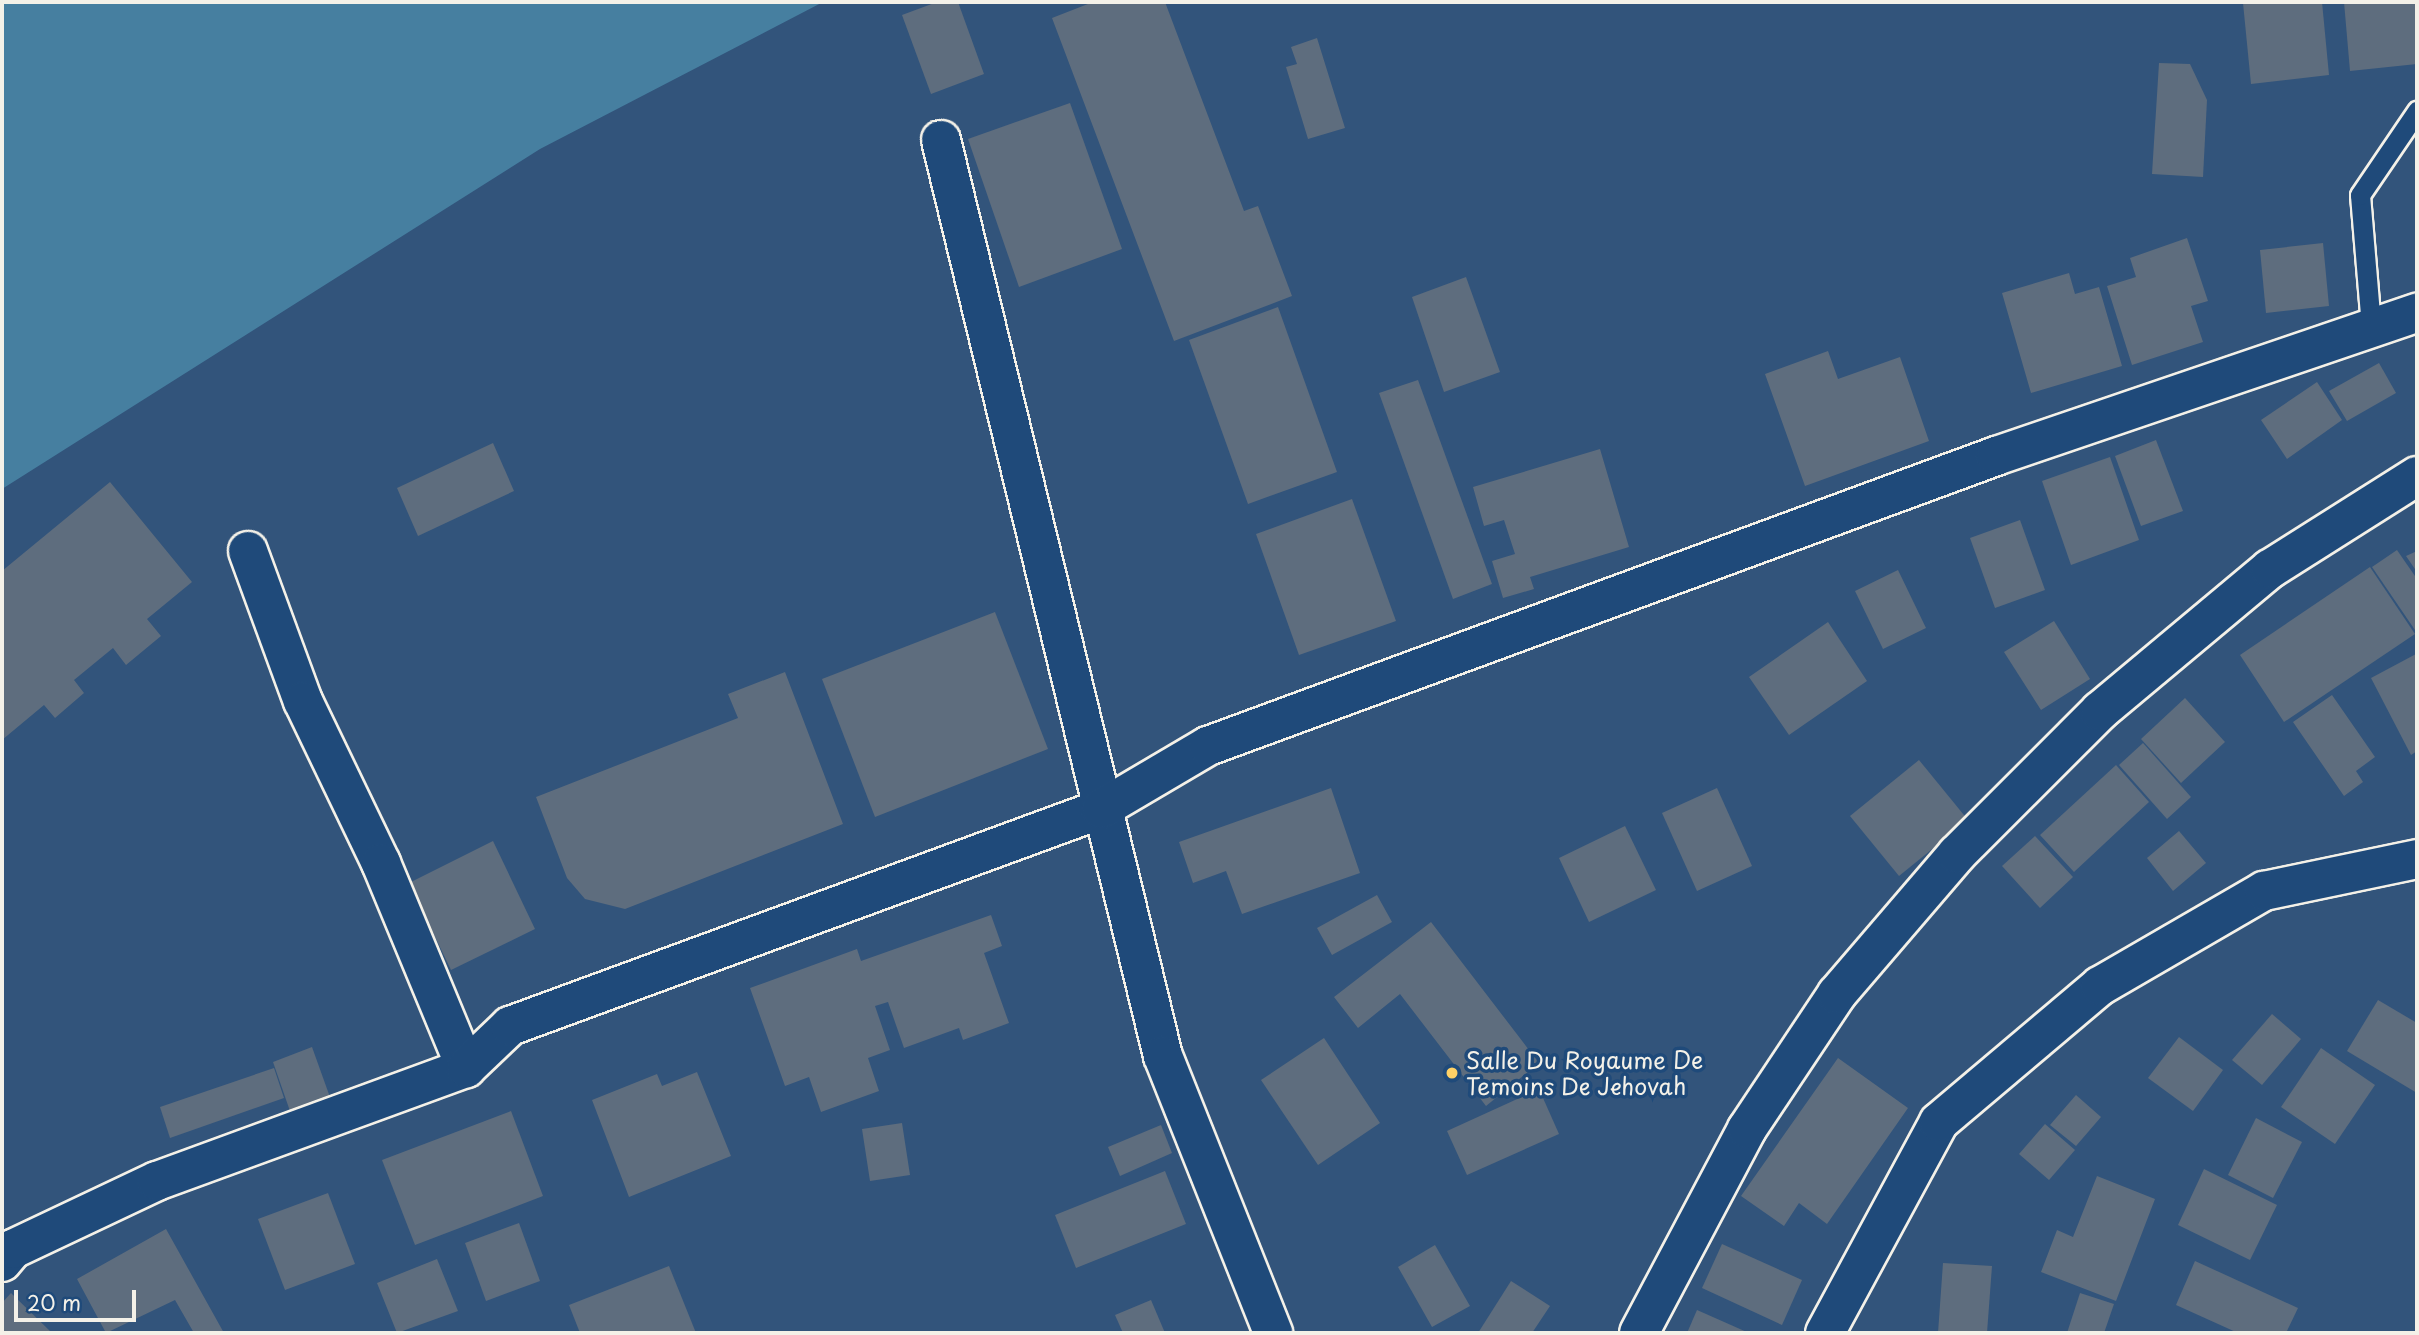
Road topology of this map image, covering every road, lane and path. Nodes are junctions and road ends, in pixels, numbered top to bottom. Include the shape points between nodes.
1 (2417, 111) edge
2 (941, 140) dead end
3 (2417, 313) edge
4 (2371, 326) junction
5 (2417, 476) edge
6 (248, 551) dead end
7 (1101, 809) junction
8 (2417, 859) edge
9 (466, 1069) junction
10 (2, 1262) edge
11 (1273, 1333) edge
12 (1639, 1333) edge
13 (1825, 1333) edge

1 - 4 lane via 2360,195
2 - 7 main road
3 - 4 main road
4 - 7 main road via 1996,456 1208,746
5 - 12 main road via 2270,569 2100,711 1957,854 1837,994 1747,1129
6 - 9 main road via 303,701 381,863
7 - 9 main road via 510,1026
7 - 11 main road via 1163,1056
8 - 13 main road via 2264,891 2100,986 1940,1122
9 - 10 main road via 156,1181 13,1249

